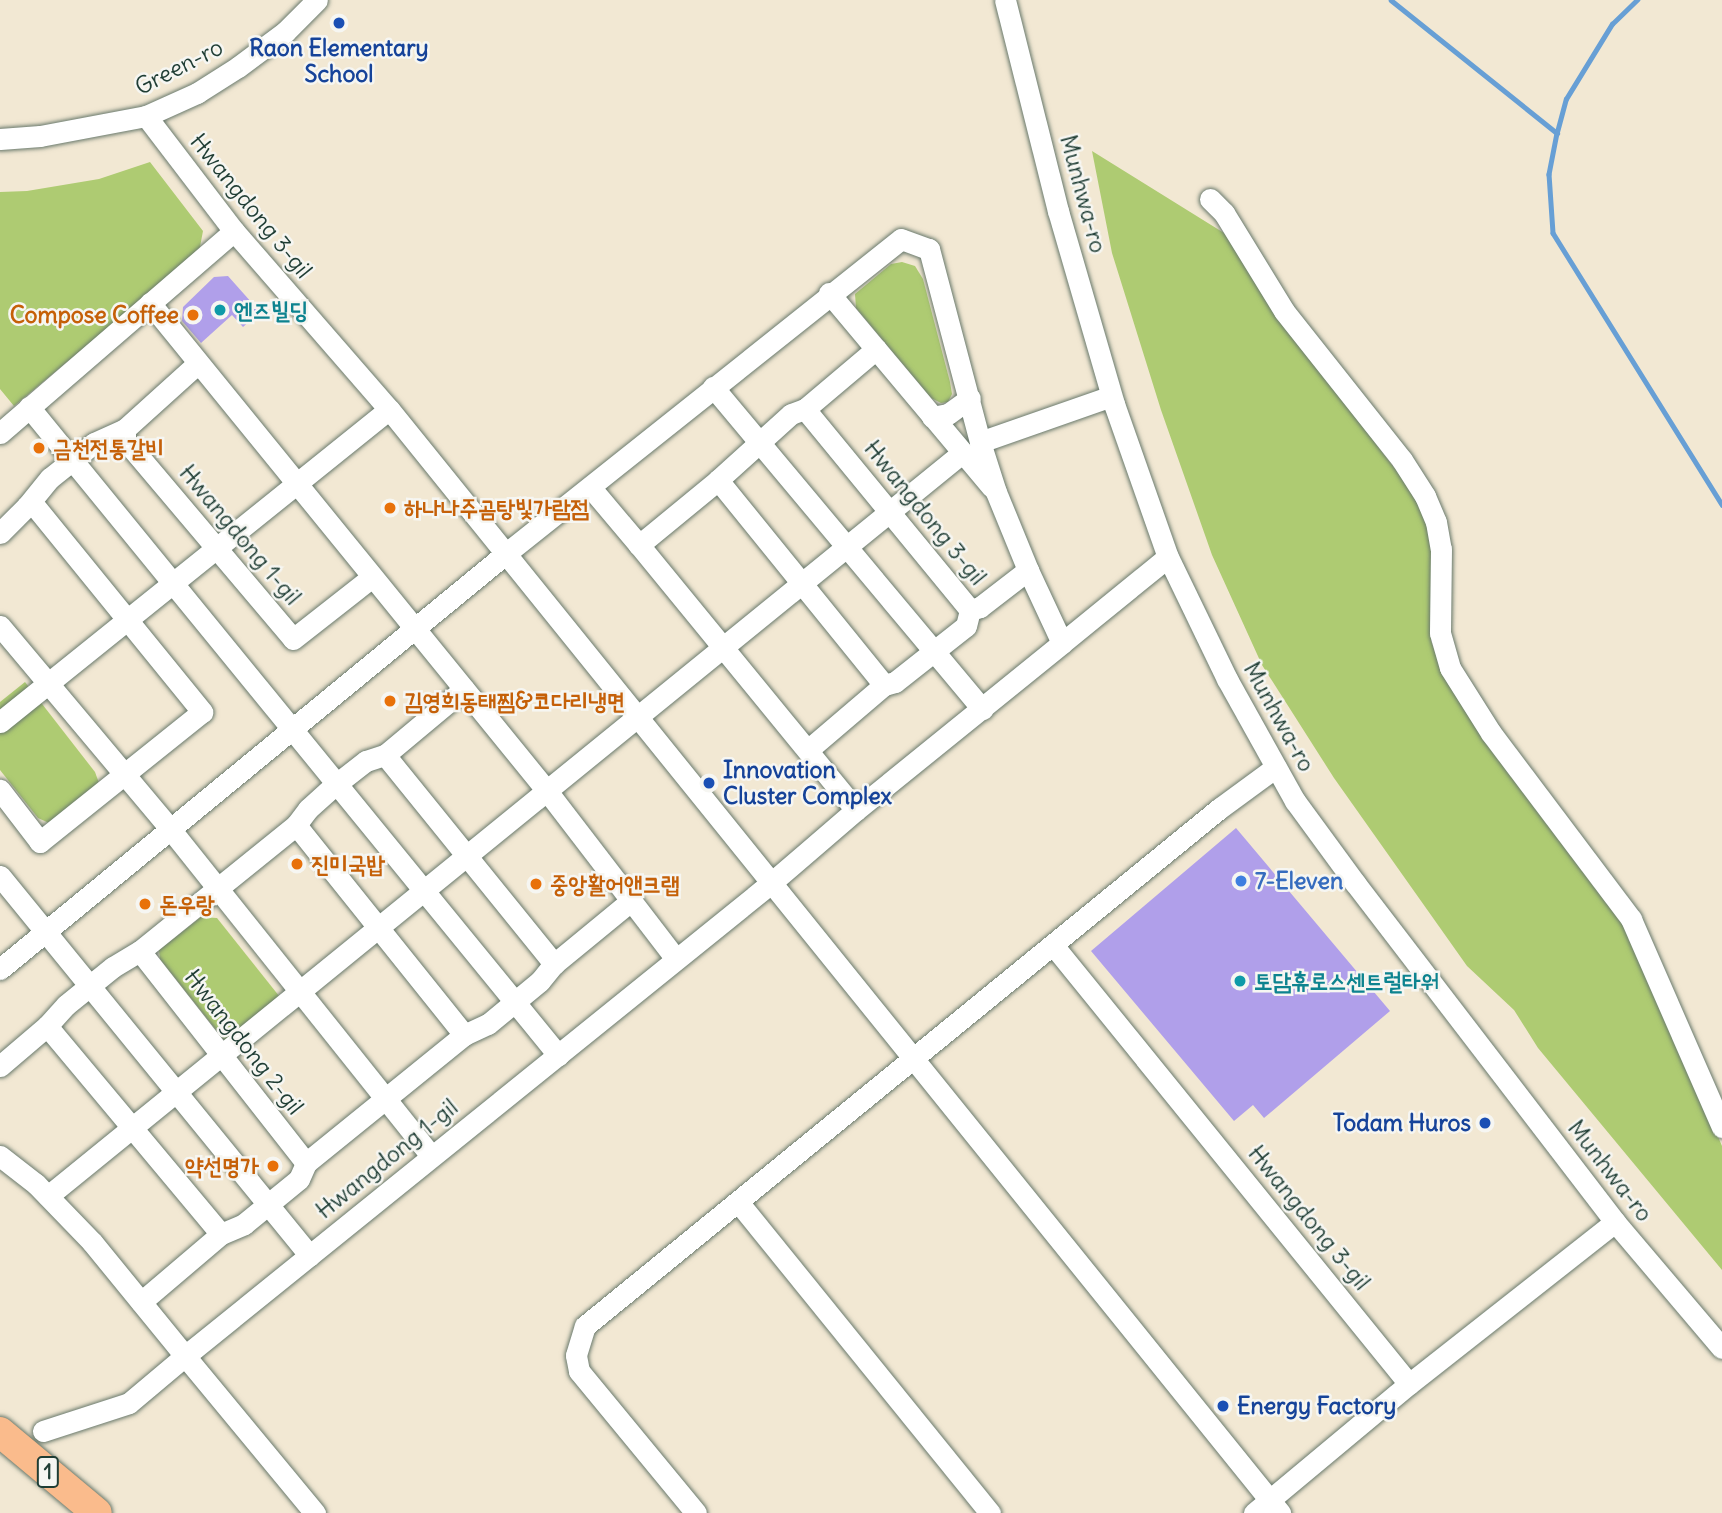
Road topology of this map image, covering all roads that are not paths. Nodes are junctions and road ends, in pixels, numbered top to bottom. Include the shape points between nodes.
1 (317, 0) edge
2 (1005, 0) edge
3 (146, 116) junction
4 (0, 139) edge
5 (1210, 199) dead end
6 (234, 231) junction
7 (829, 293) junction
8 (149, 303) junction
9 (876, 349) junction
10 (197, 365) junction
11 (713, 387) junction
12 (1111, 396) junction
13 (970, 398) junction
14 (29, 407) junction
15 (389, 409) junction
16 (805, 409) junction
17 (932, 417) junction
18 (125, 429) junction
19 (0, 433) edge
20 (760, 441) junction
21 (981, 442) junction
22 (962, 453) junction
23 (72, 460) junction
24 (718, 480) junction
25 (297, 483) junction
26 (591, 488) junction
27 (996, 492) junction
28 (27, 506) junction
29 (890, 510) junction
30 (0, 533) edge
31 (639, 545) junction
32 (848, 546) junction
33 (217, 548) junction
34 (504, 555) junction
35 (1168, 557) junction
36 (1028, 569) junction
37 (372, 577) junction
38 (173, 583) junction
39 (802, 583) junction
40 (970, 610) junction
41 (128, 620) junction
42 (0, 626) edge
43 (415, 628) junction
44 (1062, 643) junction
45 (724, 647) junction
46 (934, 651) junction
47 (49, 683) junction
48 (884, 685) junction
49 (464, 689) junction
50 (982, 709) junction
51 (637, 718) junction
52 (0, 722) edge
53 (292, 732) junction
54 (809, 749) junction
55 (386, 755) junction
56 (1276, 766) junction
57 (124, 775) junction
58 (335, 785) junction
59 (0, 790) edge
60 (547, 791) junction
61 (856, 810) junction
62 (296, 825) junction
63 (171, 830) junction
64 (467, 856) junction
65 (0, 876) edge
66 (771, 883) junction
67 (218, 888) junction
68 (423, 891) junction
69 (632, 900) junction
70 (379, 926) junction
71 (46, 932) junction
72 (1053, 944) junction
73 (140, 951) junction
74 (675, 958) junction
75 (554, 964) junction
76 (0, 970) edge
77 (90, 986) junction
78 (300, 991) junction
79 (514, 1002) junction
80 (47, 1026) junction
81 (464, 1035) junction
82 (222, 1055) junction
83 (558, 1055) junction
84 (912, 1060) junction
85 (0, 1066) edge
86 (176, 1092) junction
87 (387, 1100) junction
88 (1722, 1126) edge
89 (132, 1128) junction
90 (0, 1156) edge
91 (431, 1156) junction
92 (306, 1163) junction
93 (48, 1196) junction
94 (739, 1203) junction
95 (268, 1204) junction
96 (1615, 1222) junction
97 (220, 1234) junction
98 (310, 1256) junction
99 (141, 1302) junction
100 (1722, 1348) edge
101 (185, 1356) junction
102 (1409, 1384) junction
103 (43, 1431) dead end
104 (0, 1432) edge
105 (0, 1458) edge
106 (1268, 1509) edge
107 (65, 1513) edge
108 (97, 1513) edge
109 (315, 1513) edge
110 (696, 1513) edge
111 (990, 1513) edge

1 - 3 street, Green-ro via 285,32 238,67 197,93
2 - 12 street, Munhwa-ro
3 - 4 street, Green-ro
3 - 6 street, Hwangdong 3-gil
5 - 88 street via 1224,213 1284,311 1402,460 1425,496 1441,549 1440,634 1450,668 1491,733 1631,919
6 - 8 street
6 - 15 street, Hwangdong 3-gil
7 - 9 street
7 - 11 street
7 - 13 street via 901,239 929,249
8 - 10 street
8 - 14 street
9 - 16 street
9 - 17 street
10 - 18 street
10 - 25 street
11 - 20 street
11 - 26 street
12 - 21 street
12 - 35 street, Munhwa-ro
13 - 17 street via 948,414
13 - 21 street
14 - 19 street
14 - 23 street
15 - 25 street
15 - 34 street, Hwangdong 3-gil
16 - 20 street via 791,414
16 - 29 street, Hwangdong 3-gil
17 - 22 street
18 - 23 street via 94,443
18 - 33 street, Hwangdong 1-gil via 125,440
20 - 24 street
20 - 32 street
21 - 27 street
22 - 27 street
22 - 29 street
23 - 28 street
23 - 38 street
24 - 31 street
24 - 39 street
25 - 33 street
25 - 37 street
26 - 31 street
26 - 34 street
27 - 36 street
28 - 30 street
28 - 41 street via 34,505
29 - 32 street
29 - 40 street, Hwangdong 3-gil
31 - 45 street
32 - 39 street
32 - 46 street
33 - 37 street, Hwangdong 1-gil via 293,639
33 - 38 street
34 - 43 street
34 - 51 street, Hwangdong 3-gil
35 - 44 street
35 - 56 street, Munhwa-ro via 1227,679
36 - 40 street, Hwangdong 3-gil
36 - 44 street
37 - 43 street
38 - 41 street
38 - 53 street
39 - 45 street
39 - 48 street
40 - 46 street via 966,626
41 - 47 street
41 - 57 street via 202,712
42 - 47 street
43 - 49 street
43 - 53 street
44 - 50 street
45 - 51 street
45 - 54 street
46 - 48 street via 895,682
46 - 50 street
47 - 52 street
47 - 57 street
48 - 54 street
49 - 55 street
49 - 60 street
50 - 61 street
51 - 60 street
51 - 66 street, Hwangdong 3-gil
53 - 58 street
53 - 63 street
54 - 61 street
55 - 58 street via 366,761
55 - 64 street
56 - 72 street
56 - 96 street, Munhwa-ro via 1295,801 1354,883
57 - 59 street via 40,842
57 - 63 street
58 - 62 street
58 - 68 street
60 - 64 street
60 - 69 street
61 - 66 street
62 - 67 street
62 - 70 street
63 - 67 street
63 - 71 street
64 - 68 street
64 - 75 street
65 - 71 street
66 - 74 street, Hwangdong 1-gil
66 - 84 street, Hwangdong 3-gil
67 - 73 street
67 - 78 street
68 - 70 street
68 - 79 street
69 - 74 street
69 - 75 street
70 - 78 street
70 - 81 street
71 - 76 street
71 - 77 street
72 - 84 street
72 - 102 street, Hwangdong 3-gil
73 - 77 street
73 - 82 street, Hwangdong 2-gil
74 - 83 street, Hwangdong 1-gil
75 - 79 street
77 - 80 street
77 - 86 street
78 - 82 street
78 - 87 street
79 - 81 street via 488,1024
79 - 83 street
80 - 85 street
80 - 89 street
81 - 87 street
82 - 86 street
82 - 92 street, Hwangdong 2-gil
83 - 91 street, Hwangdong 1-gil
84 - 94 street
84 - 106 street, Hwangdong 3-gil
86 - 89 street
86 - 95 street
87 - 91 street
87 - 92 street
89 - 93 street
89 - 97 street
90 - 93 street
91 - 98 street, Hwangdong 1-gil
92 - 95 street via 299,1179
93 - 99 street
94 - 110 street via 585,1326 576,1355 579,1371
94 - 111 street
95 - 97 street via 244,1224
95 - 98 street
96 - 100 street, Munhwa-ro
96 - 102 street
97 - 99 street
98 - 101 street, Hwangdong 1-gil
99 - 101 street
101 - 103 street, Hwangdong 1-gil via 129,1403
101 - 109 street
102 - 106 street, Hwangdong 3-gil
104 - 108 highway, 1
105 - 107 highway, 1

